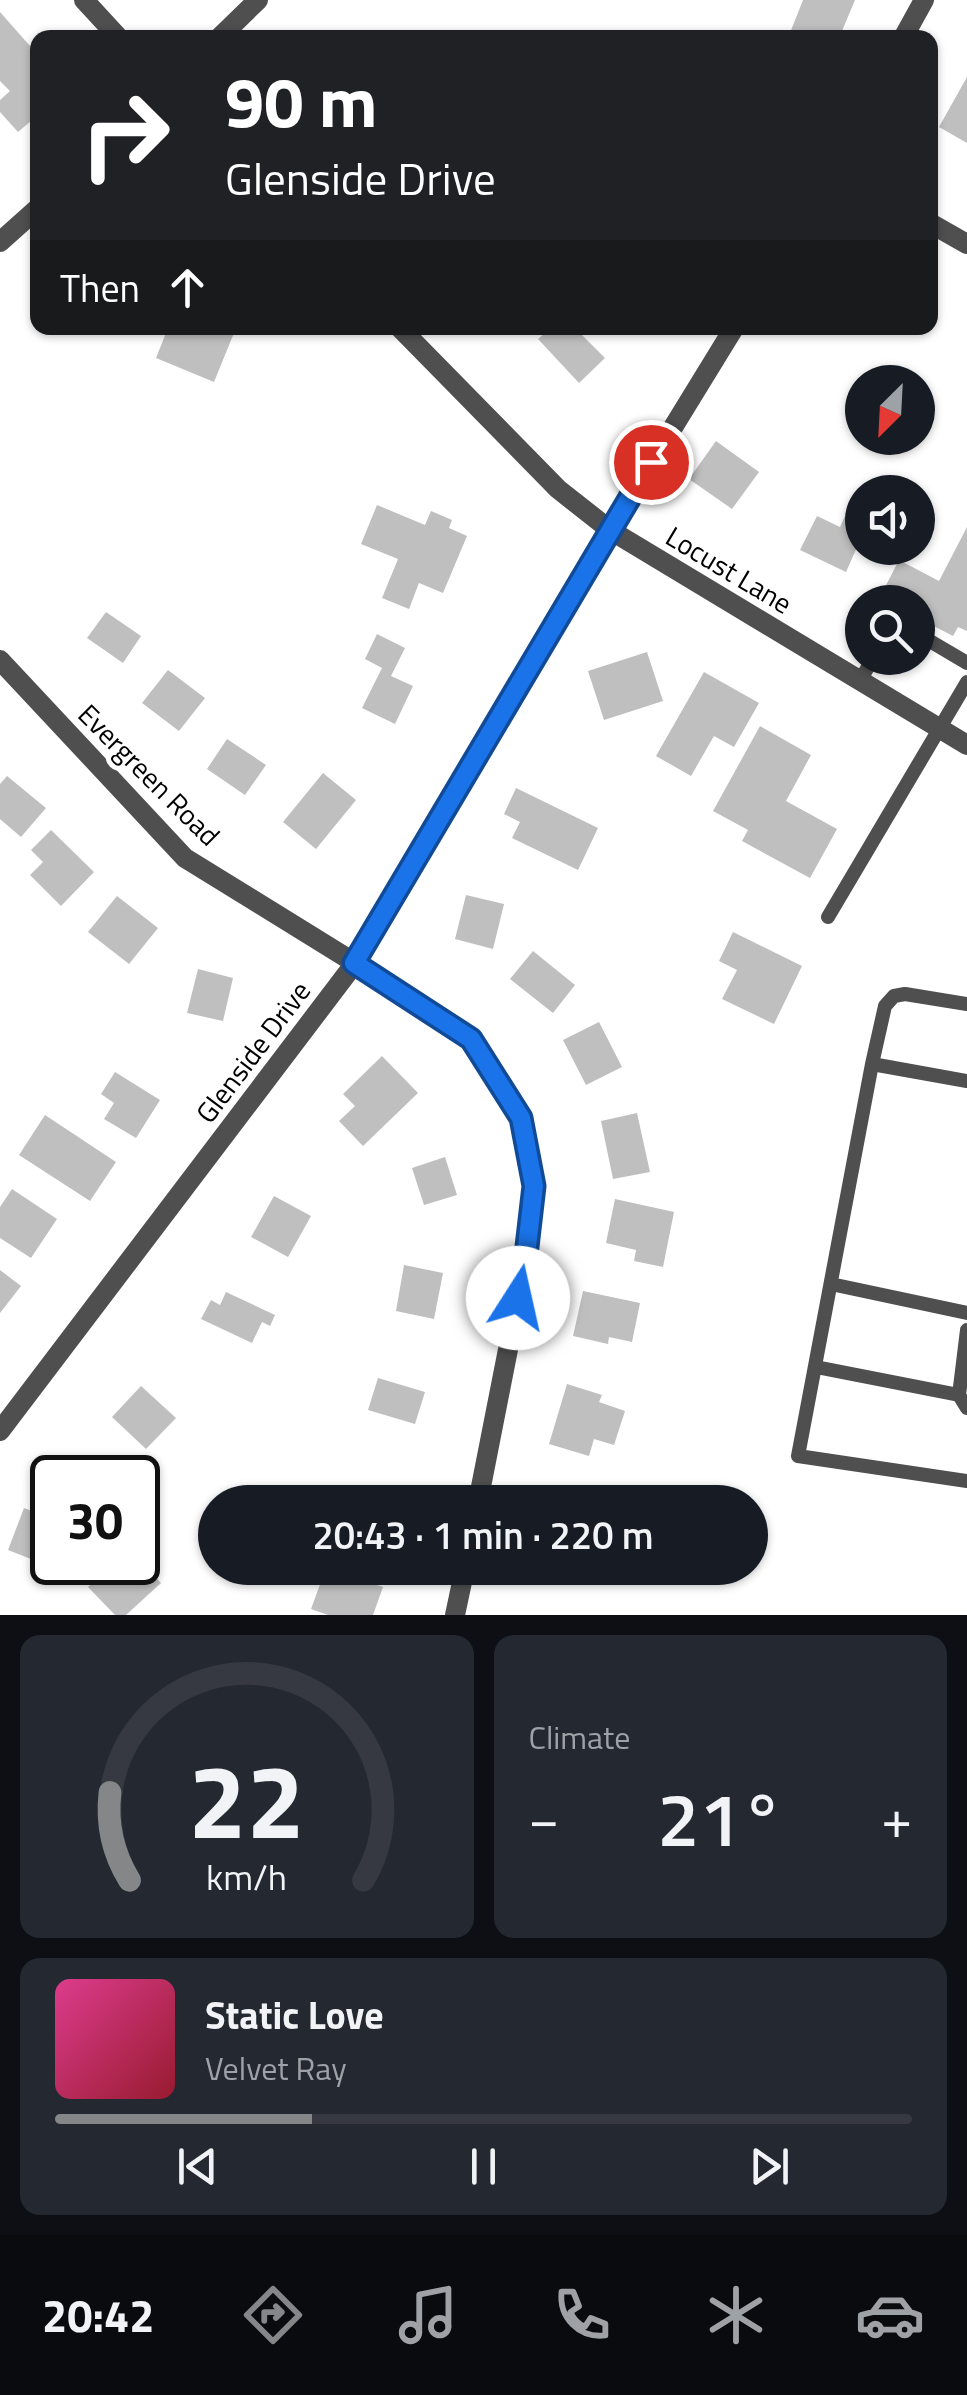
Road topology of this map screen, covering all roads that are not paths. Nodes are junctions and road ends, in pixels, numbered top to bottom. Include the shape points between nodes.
1 (84, 0) edge
2 (258, 0) edge
3 (924, 0) edge
4 (112, 30) edge
5 (227, 30) edge
6 (907, 30) edge
7 (30, 215) edge
8 (938, 228) edge
9 (0, 242) edge
10 (967, 244) edge
11 (407, 335) edge
12 (730, 335) edge
13 (610, 530) junction
14 (935, 644) edge
15 (0, 660) edge
16 (967, 663) edge
17 (864, 675) edge
18 (860, 681) junction
19 (967, 682) edge
20 (939, 730) junction
21 (967, 745) edge
22 (828, 917) dead end
23 (354, 963) junction
24 (967, 1004) edge
25 (872, 1064) junction
26 (967, 1081) edge
27 (830, 1284) junction
28 (967, 1313) edge
29 (967, 1330) edge
30 (816, 1367) junction
31 (963, 1401) edge
32 (0, 1431) edge
33 (967, 1481) edge
34 (481, 1485) edge
35 (462, 1585) edge
36 (456, 1615) edge

1 - 4 street
2 - 5 street
3 - 6 street
7 - 9 street
8 - 10 street
11 - 13 street, Locust Lane via 558,490
12 - 13 street, Glenside Drive
13 - 18 street, Locust Lane
13 - 23 street, Glenside Drive
14 - 16 lane
15 - 23 street, Evergreen Road via 185,858
17 - 18 lane
18 - 20 street, Locust Lane
19 - 20 lane
20 - 21 street, Locust Lane
20 - 22 lane
23 - 32 street, Glenside Drive
23 - 34 street, Evergreen Road via 471,1039 521,1118 534,1186
24 - 25 lane via 894,996 884,1006
25 - 26 lane
25 - 27 lane
27 - 28 lane
27 - 30 lane
29 - 31 lane
30 - 31 lane
30 - 33 lane via 798,1456
35 - 36 street

